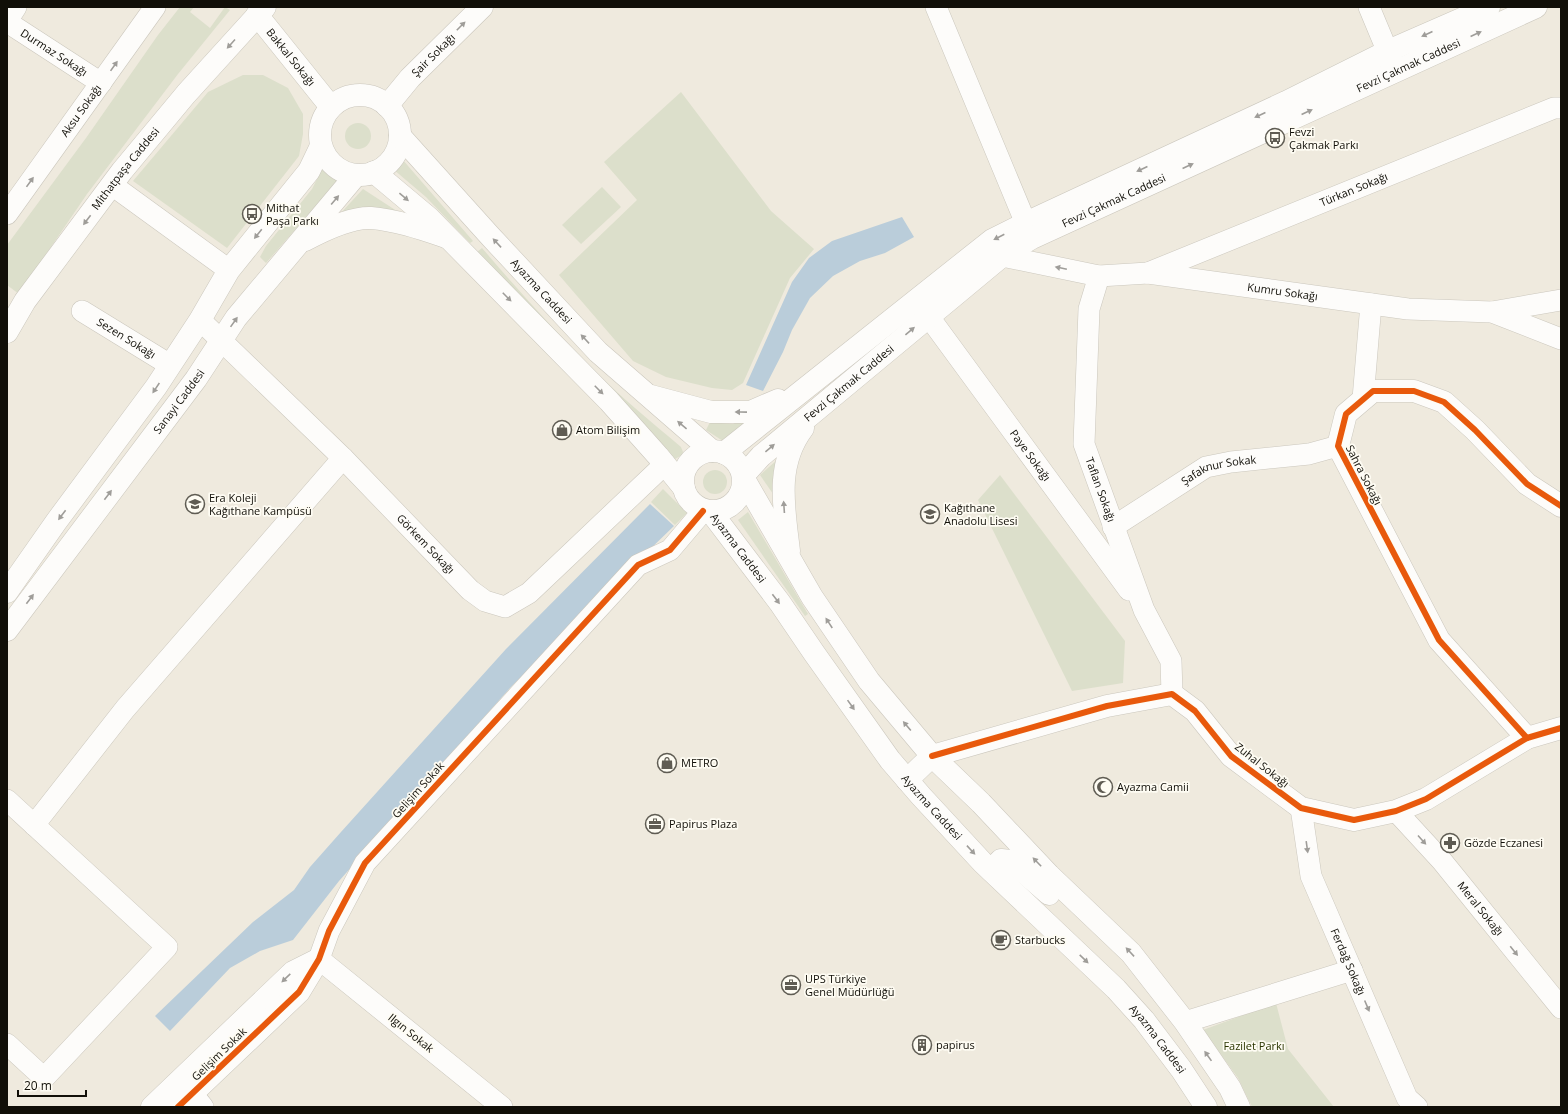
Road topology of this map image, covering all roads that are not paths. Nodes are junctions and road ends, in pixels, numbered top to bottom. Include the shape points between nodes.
1 (16, 7) edge
2 (155, 7) edge
3 (482, 7) edge
4 (936, 7) edge
5 (1369, 7) edge
6 (1489, 7) edge
7 (1536, 7) edge
8 (258, 10) edge
9 (7, 22) edge
10 (1388, 51) junction
11 (1396, 71) junction
12 (102, 83) junction
13 (387, 106) junction
14 (331, 107) junction
15 (1559, 114) edge
16 (400, 136) junction
17 (321, 146) junction
18 (365, 174) junction
19 (112, 185) junction
20 (7, 214) edge
21 (1029, 230) junction
22 (450, 239) junction
23 (300, 242) junction
24 (1002, 256) junction
25 (229, 270) junction
26 (1148, 274) junction
27 (1099, 276) junction
28 (1561, 300) edge
29 (1371, 304) junction
30 (922, 308) junction
31 (82, 311) dead end
32 (1492, 312) junction
33 (200, 320) junction
34 (7, 332) edge
35 (1561, 339) edge
36 (222, 340) junction
37 (170, 365) junction
38 (803, 390) junction
39 (645, 394) junction
40 (1363, 399) junction
41 (816, 411) junction
42 (1338, 446) junction
43 (718, 452) junction
44 (343, 458) junction
45 (665, 464) junction
46 (743, 478) junction
47 (684, 488) junction
48 (1561, 506) edge
49 (707, 511) junction
50 (1114, 527) junction
51 (790, 560) junction
52 (7, 592) edge
53 (1144, 610) junction
54 (7, 630) edge
55 (1172, 694) junction
56 (1561, 728) edge
57 (1527, 738) junction
58 (932, 756) junction
59 (906, 780) junction
60 (7, 800) edge
61 (1301, 808) junction
62 (1396, 811) junction
63 (34, 825) junction
64 (991, 870) junction
65 (1080, 905) junction
66 (320, 959) junction
67 (1352, 970) junction
68 (1561, 1008) edge
69 (1185, 1022) junction
70 (7, 1044) edge
71 (188, 1097) edge
72 (152, 1107) edge
73 (502, 1107) edge
74 (1206, 1107) edge
75 (1239, 1107) edge
76 (1417, 1107) edge

1 - 9 street
12 -> 2 street, Aksu Sokağı
13 -> 3 main road, Şair Sokağı via 410,78
4 - 21 street
5 - 10 street
6 -> 10 main road, Fevzi Çakmak Caddesi
11 -> 7 main road, Fevzi Çakmak Caddesi
8 - 14 main road, Bakkal Sokağı
8 -> 19 main road, Mithatpaşa Caddesi
9 - 12 street, Durmaz Sokağı
10 - 11 street
10 -> 21 main road, Fevzi Çakmak Caddesi
21 -> 11 main road, Fevzi Çakmak Caddesi
20 -> 12 street, Aksu Sokağı
13 - 14 main road via 379,99 359,94 339,100
13 - 16 main road via 399,125
14 - 17 main road via 322,118 319,132
15 - 26 street, Türkan Sokağı
16 - 18 main road via 394,156 387,165
39 -> 16 main road, Ayazma Caddesi via 598,352
17 - 18 main road via 334,166 344,172
17 -> 25 main road via 308,171
18 -> 22 main road, Ayazma Caddesi via 429,218
23 -> 18 main road, Sanayi Caddesi
19 - 25 street
19 -> 34 main road, Mithatpaşa Caddesi via 25,301
21 - 24 main road, Fevzi Çakmak Caddesi
21 -> 30 main road, Fevzi Çakmak Caddesi via 992,240
22 - 23 main road via 425,230 370,218 346,222
22 -> 45 main road, Ayazma Caddesi via 609,401
36 -> 23 main road, Sanayi Caddesi via 236,318
27 -> 24 street, Kumru Sokağı
24 - 30 main road, Fevzi Çakmak Caddesi
25 - 33 main road
26 - 27 street, Kumru Sokağı
26 - 29 street, Kumru Sokağı
27 - 50 street, Taflan Sokağı via 1089,309 1084,444
28 - 32 street
29 - 32 street, Kumru Sokağı via 1408,309
29 - 40 street
30 - 38 main road, Fevzi Çakmak Caddesi
41 -> 30 main road, Fevzi Çakmak Caddesi
30 - 53 street, Paye Sokağı
31 - 37 street, Sezen Sokağı
32 - 35 street, Kumru Sokağı
33 - 36 street, Görkem Sokağı
33 - 37 main road
36 - 44 street, Görkem Sokağı
54 -> 36 main road, Sanayi Caddesi via 196,379
37 -> 52 main road
38 -> 39 main road via 750,412 711,412
38 - 43 main road, Fevzi Çakmak Caddesi
43 -> 39 main road, Ayazma Caddesi
40 - 42 main road, Sahra Sokağı via 1346,414
40 - 48 main road, Sahra Sokağı via 1373,391 1414,391 1444,402 1528,484
46 -> 41 main road, Fevzi Çakmak Caddesi via 761,456
51 -> 41 main road via 783,482 788,454
42 - 50 street, Şafaknur Sokak via 1309,454 1231,462 1206,468
42 - 57 main road, Sahra Sokağı via 1440,640
43 - 46 main road via 729,454 737,462
43 - 47 main road via 702,453 693,459 686,467 683,477
44 - 45 street, Görkem Sokağı via 470,590 485,601 505,607 529,593
44 - 63 street via 125,709
45 - 47 main road, Ayazma Caddesi
46 - 49 main road via 738,499 721,511
46 - 51 main road
47 - 49 main road, Ayazma Caddesi via 690,501
49 -> 59 main road, Ayazma Caddesi via 780,603
49 - 66 street, Gelişim Sokak via 670,550 638,565 365,863 329,931
50 - 53 street, Taflan Sokağı
58 -> 51 main road via 869,681 830,626
53 - 55 street, Taflan Sokağı via 1171,661
55 - 58 main road via 1107,706
55 - 61 main road, Zuhal Sokağı via 1195,711 1231,756
56 - 57 main road, Zuhal Sokağı
57 - 62 main road, Zuhal Sokağı via 1426,799
58 - 59 main road
65 -> 58 main road
59 -> 64 main road, Ayazma Caddesi
60 - 63 street
61 - 62 main road, Zuhal Sokağı via 1354,820
61 -> 67 street, Ferdağ Sokağı via 1311,876
62 -> 68 street, Meral Sokağı via 1442,861
63 - 70 street via 167,947 44,1078
64 - 65 main road via 1001,860 1011,861 1053,897
64 -> 74 main road, Ayazma Caddesi via 1144,1020
69 -> 65 main road via 1131,953
66 - 71 main road, Gelişim Sokak via 299,992
66 - 73 street, Ilgın Sokak
67 - 69 street
67 -> 76 street, Ferdağ Sokağı via 1407,1098
75 -> 69 main road via 1230,1088
71 - 72 main road, Gelişim Sokak

